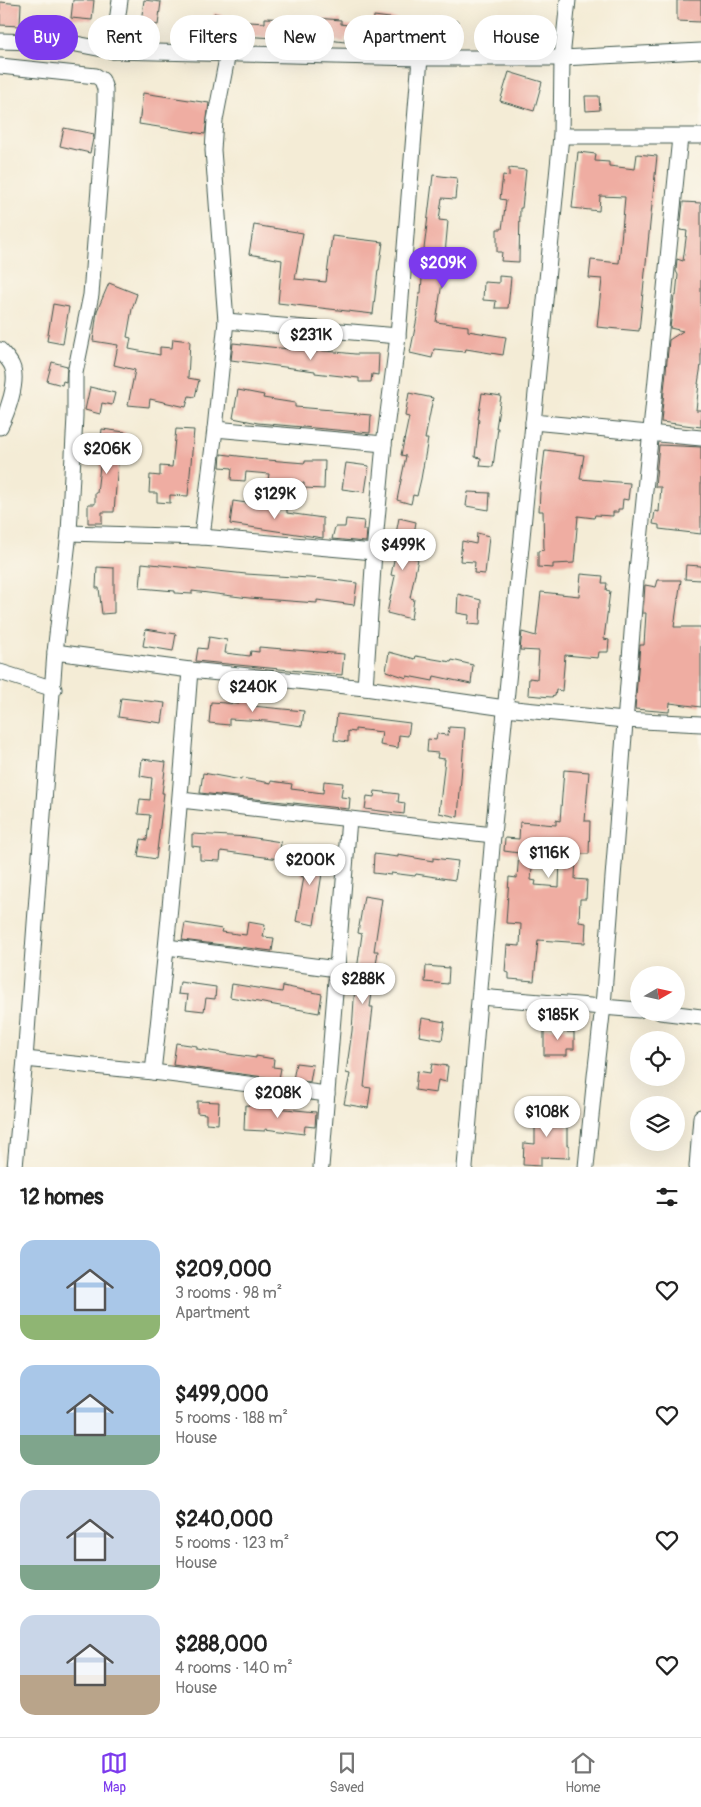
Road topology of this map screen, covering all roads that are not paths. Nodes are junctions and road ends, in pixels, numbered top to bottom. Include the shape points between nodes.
1 (120, 0) edge
2 (568, 0) edge
3 (118, 15) edge
4 (0, 41) edge
5 (88, 46) edge
6 (701, 51) edge
7 (255, 54) edge
8 (344, 56) edge
9 (464, 58) edge
10 (562, 58) junction
11 (227, 60) edge
12 (420, 60) edge
13 (0, 66) edge
14 (561, 136) junction
15 (701, 136) edge
16 (680, 137) junction
17 (226, 322) junction
18 (398, 336) junction
19 (0, 350) edge
20 (533, 422) junction
21 (0, 427) edge
22 (215, 429) junction
23 (652, 432) junction
24 (701, 438) edge
25 (384, 444) junction
26 (69, 533) junction
27 (202, 536) junction
28 (374, 552) junction
29 (55, 652) junction
30 (190, 670) junction
31 (0, 672) edge
32 (54, 688) junction
33 (365, 688) junction
34 (506, 708) junction
35 (624, 720) junction
36 (701, 724) edge
37 (181, 800) junction
38 (349, 819) junction
39 (493, 835) junction
40 (167, 947) junction
41 (337, 969) junction
42 (480, 996) junction
43 (603, 1006) junction
44 (630, 1009) edge
45 (685, 1015) edge
46 (701, 1017) edge
47 (25, 1059) junction
48 (153, 1072) junction
49 (327, 1094) junction
50 (701, 1117) edge
51 (15, 1167) edge
52 (321, 1167) edge
53 (465, 1167) edge
54 (586, 1167) edge
55 (697, 1167) edge

1 - 3 street
2 - 10 street
4 - 5 street
6 - 10 street
7 - 8 street
9 - 10 street
10 - 14 street
11 - 17 street via 215,120 213,150
12 - 18 street
13 - 26 street via 96,76 102,80 105,89 91,295 75,373
14 - 16 street
14 - 20 street
15 - 16 street
16 - 23 street
17 - 18 street
17 - 22 street
18 - 25 street
19 - 21 street via 13,367 14,387 9,411
20 - 23 street
20 - 34 street
22 - 25 street
22 - 27 street
23 - 24 street
23 - 35 street
25 - 28 street
26 - 27 street
26 - 29 street
27 - 28 street
28 - 33 street
29 - 30 street
29 - 32 street
30 - 33 street
30 - 37 street
31 - 32 street
32 - 47 street
33 - 34 street
34 - 35 street
34 - 39 street
35 - 36 street
35 - 43 street
37 - 38 street
37 - 40 street
38 - 39 street
38 - 41 street
39 - 42 street
40 - 41 street
40 - 48 street
41 - 49 street
42 - 43 street
42 - 53 street
43 - 44 street
43 - 54 street
45 - 46 street
47 - 48 street
47 - 51 street
48 - 49 street
49 - 52 street
50 - 55 street

